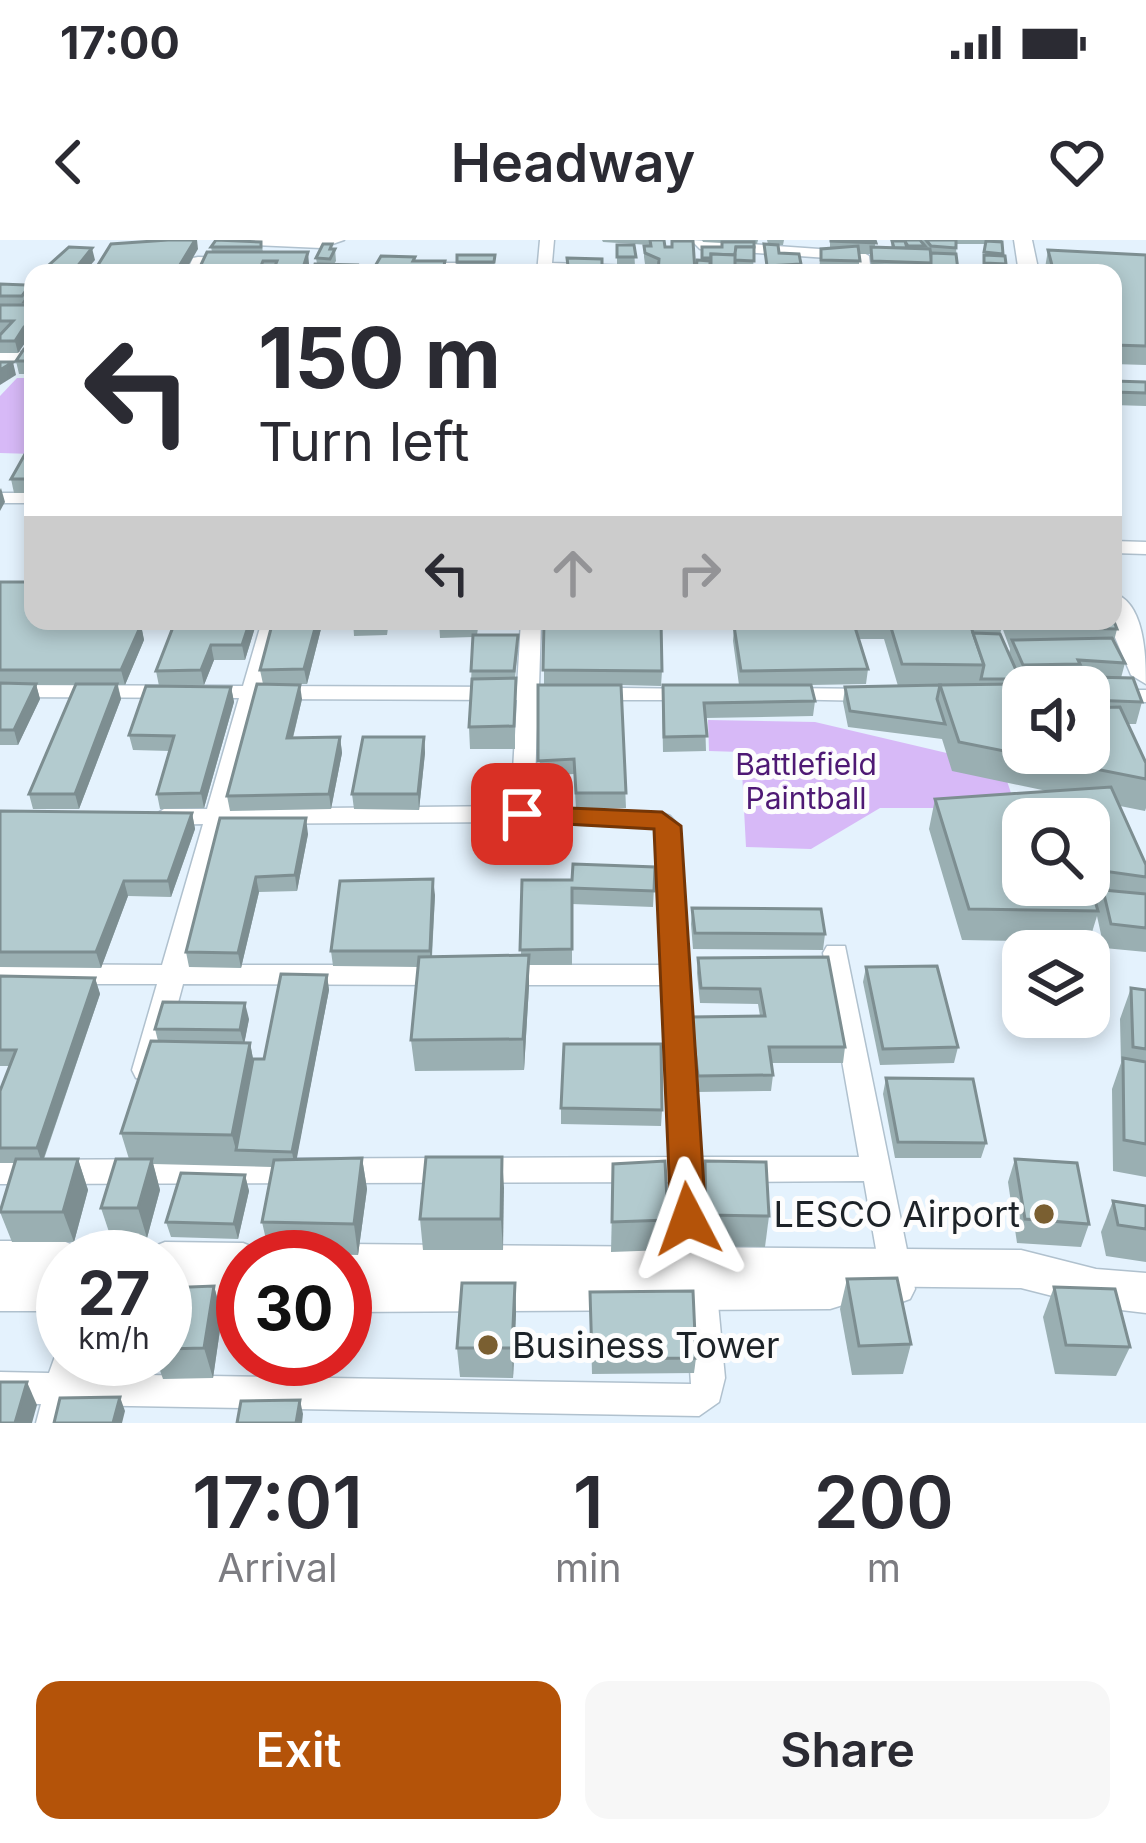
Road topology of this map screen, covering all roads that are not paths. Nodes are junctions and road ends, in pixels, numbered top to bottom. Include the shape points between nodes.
1 (234, 240) edge
2 (337, 240) edge
3 (698, 246) edge
4 (243, 262) edge
5 (1051, 263) edge
6 (224, 264) edge
7 (863, 264) edge
8 (1045, 264) edge
9 (1122, 621) edge
10 (269, 630) edge
11 (531, 630) edge
12 (1146, 675) edge
13 (0, 691) edge
14 (252, 691) junction
15 (528, 693) junction
16 (716, 694) edge
17 (764, 694) edge
18 (905, 695) edge
19 (1146, 695) edge
20 (1110, 696) edge
21 (522, 814) junction
22 (130, 817) edge
23 (218, 817) junction
24 (836, 953) dead end
25 (0, 974) edge
26 (171, 975) junction
27 (673, 975) junction
28 (136, 1106) edge
29 (877, 1169) junction
30 (0, 1172) edge
31 (685, 1172) junction
32 (36, 1260) edge
33 (0, 1261) edge
34 (372, 1264) edge
35 (897, 1279) junction
36 (696, 1280) junction
37 (0, 1291) edge
38 (36, 1291) edge
39 (372, 1291) edge
40 (1146, 1293) edge
41 (192, 1378) edge
42 (36, 1380) edge
43 (63, 1386) edge
44 (0, 1388) edge
45 (52, 1423) edge

1 - 2 street
3 - 7 street via 862,256
4 - 6 street
5 - 8 street
9 - 12 street
10 - 14 street
11 - 15 street
13 - 14 street
14 - 15 street
14 - 23 street
15 - 16 street
15 - 21 street
17 - 18 street
19 - 20 street
21 - 23 street
21 - 27 street via 662,820
22 - 23 street
23 - 26 street
24 - 29 street
25 - 26 street
26 - 27 street
26 - 28 street
27 - 31 street
29 - 31 street
29 - 35 street
30 - 31 street via 122,1160
31 - 36 street
32 - 33 street
34 - 36 street
35 - 36 street
35 - 40 street via 1027,1293
36 - 39 street
36 - 41 street via 708,1378 699,1400
37 - 38 street
42 - 44 street
43 - 45 street

